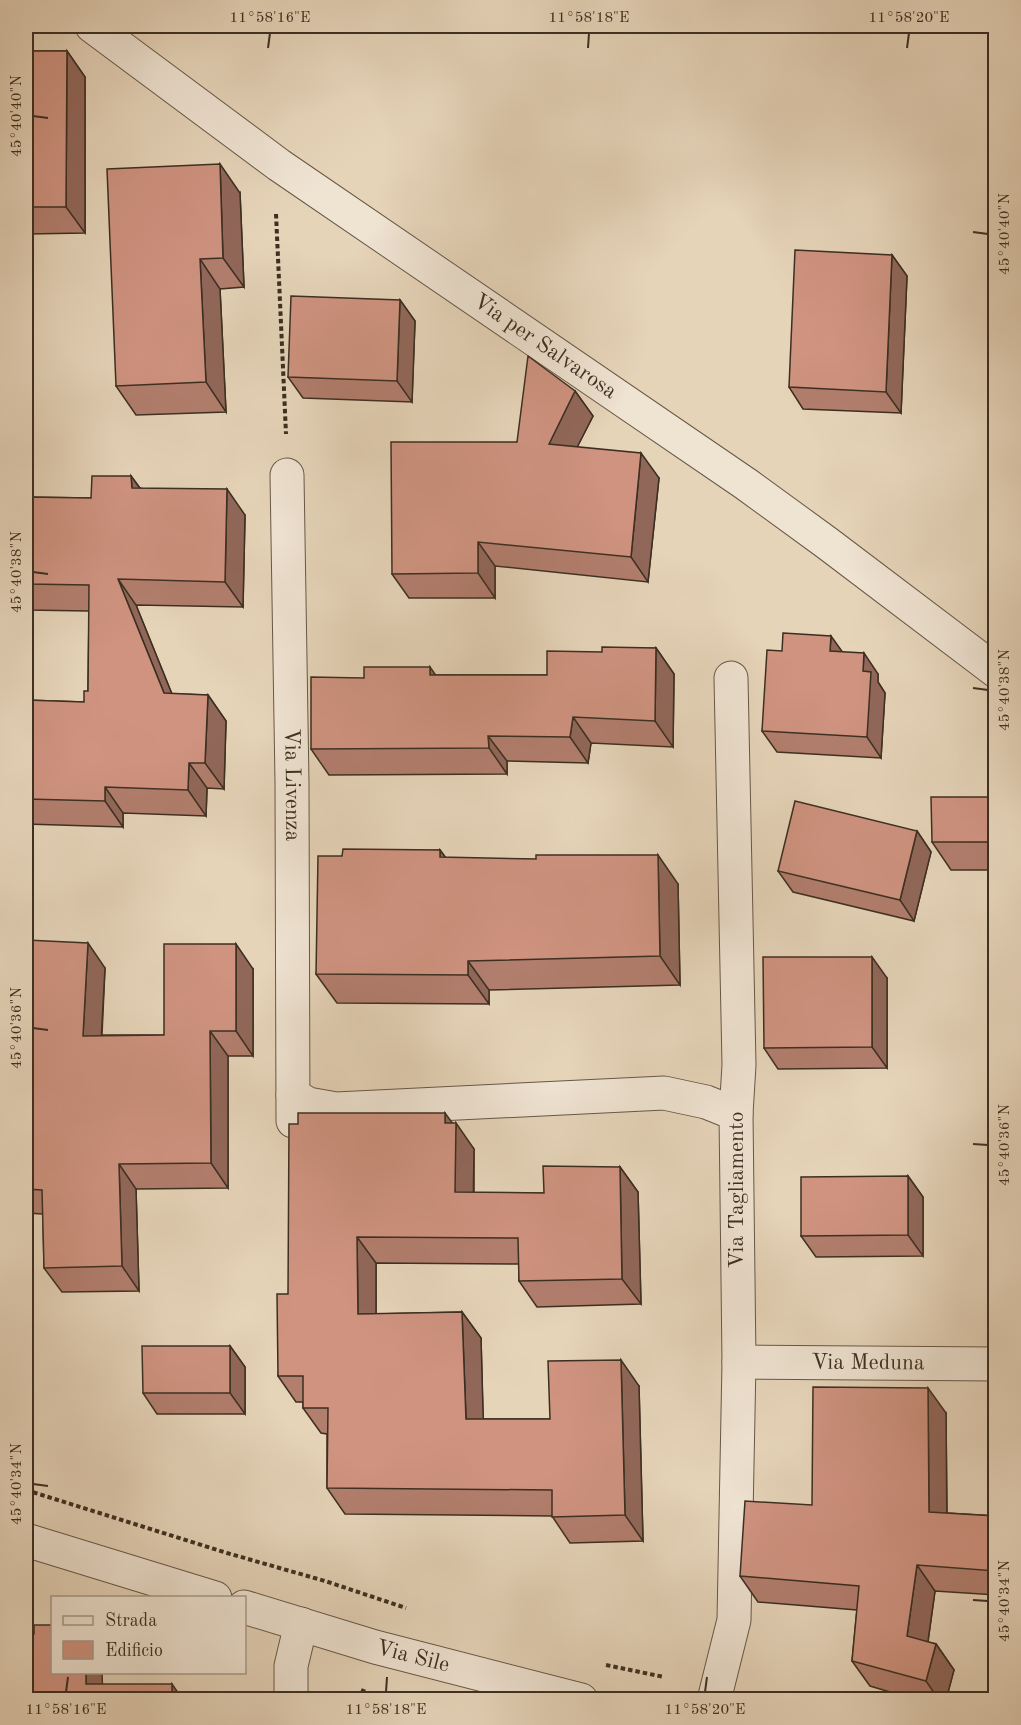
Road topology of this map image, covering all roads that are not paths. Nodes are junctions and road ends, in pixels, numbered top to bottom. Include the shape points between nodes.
1 (92, 26) edge
2 (287, 475) road end
3 (996, 671) edge
4 (731, 678) dead end
5 (736, 1114) junction
6 (739, 1362) junction
7 (996, 1364) edge
8 (26, 1540) edge
9 (208, 1596) edge
10 (246, 1608) edge
11 (301, 1624) junction
12 (291, 1700) edge
13 (581, 1700) edge
14 (714, 1700) edge

1 - 3 street, Via per Salvarosa via 279,165 755,491
2 - 5 street, Via Livenza via 293,1108 308,1104 336,1109 664,1093 706,1102
4 - 5 street, Via Tagliamento via 739,1065
5 - 6 street, Via Tagliamento
6 - 7 street, Via Meduna
6 - 14 street, Via Tagliamento via 734,1620
8 - 9 street
10 - 11 street, Via Sile
11 - 12 street via 291,1666
11 - 13 street, Via Sile via 385,1650

